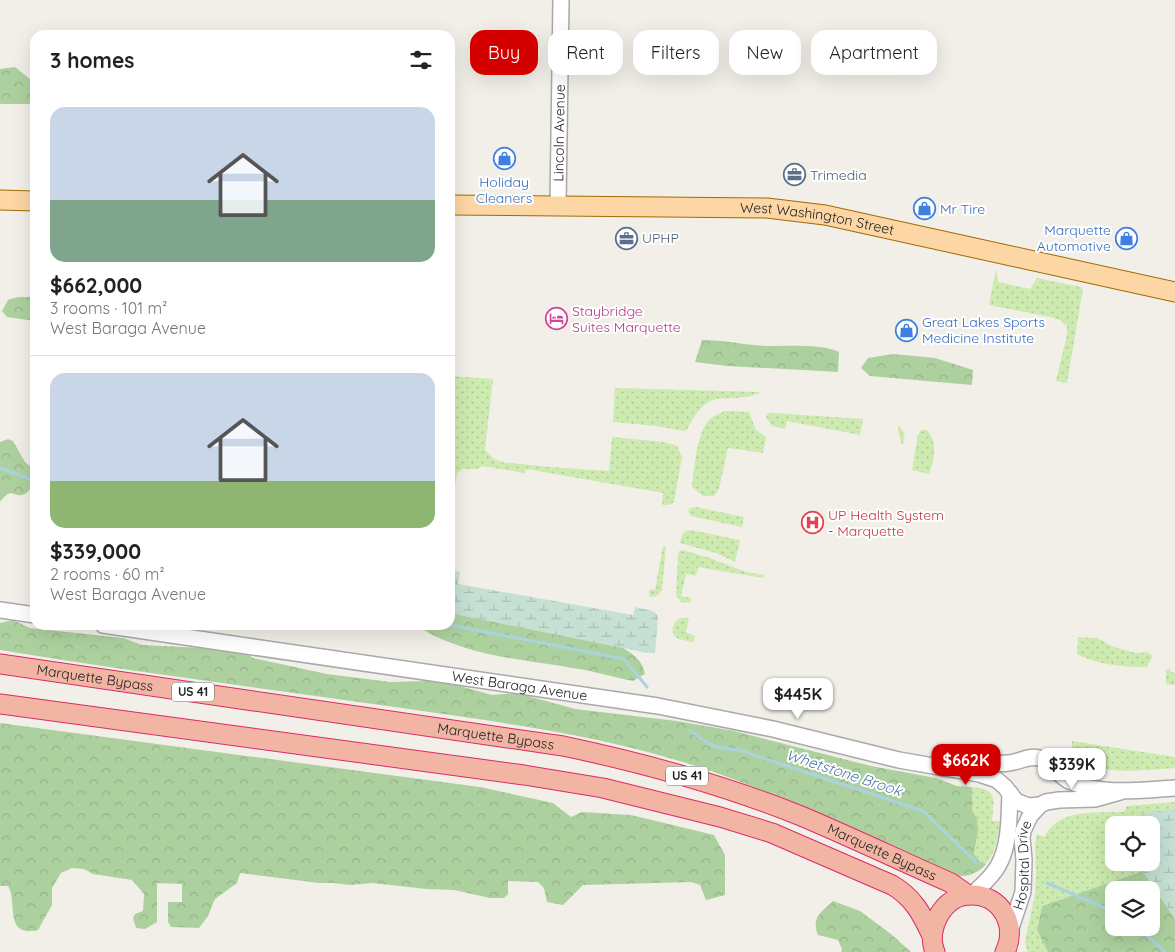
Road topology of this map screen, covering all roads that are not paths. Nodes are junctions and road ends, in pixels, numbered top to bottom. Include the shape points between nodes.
1 (561, 0) edge
2 (0, 200) edge
3 (30, 201) edge
4 (455, 204) edge
5 (558, 205) junction
6 (1175, 292) edge
7 (0, 610) edge
8 (30, 614) edge
9 (137, 630) edge
10 (0, 664) edge
11 (0, 704) edge
12 (1017, 761) junction
13 (933, 765) junction
14 (1054, 768) junction
15 (1175, 788) edge
16 (1009, 792) junction
17 (1120, 792) junction
18 (1043, 804) junction
19 (970, 895) junction
20 (1010, 943) edge
21 (934, 944) edge

1 - 5 street, Lincoln Avenue
2 - 3 main road
4 - 5 main road, West Washington Street
5 - 6 main road, West Washington Street via 767,208 825,215
7 - 8 street
9 - 13 street, West Baraga Avenue via 658,706
10 - 19 highway, Marquette Bypass / US 41 via 563,746 642,763 802,816 951,883
11 - 21 highway, Marquette Bypass / US 41 via 524,775 639,796 772,833 892,885 912,900
12 - 13 street, West Baraga Avenue via 1007,764
12 - 14 street via 1035,757
12 - 16 street via 1008,775
13 - 16 street, West Baraga Avenue via 986,776 997,780
14 - 17 street via 1069,781
14 - 18 street via 1057,787
15 - 17 street
16 - 18 street via 1021,804
16 - 19 street, Hospital Drive via 1007,838 999,865
17 - 18 street via 1095,799
18 - 20 street, Hospital Drive via 1030,816 1023,831 1023,892
19 - 20 highway, US 41 via 988,899 1001,908 1009,922
19 - 21 highway, US 41 via 957,898 942,910 934,924

